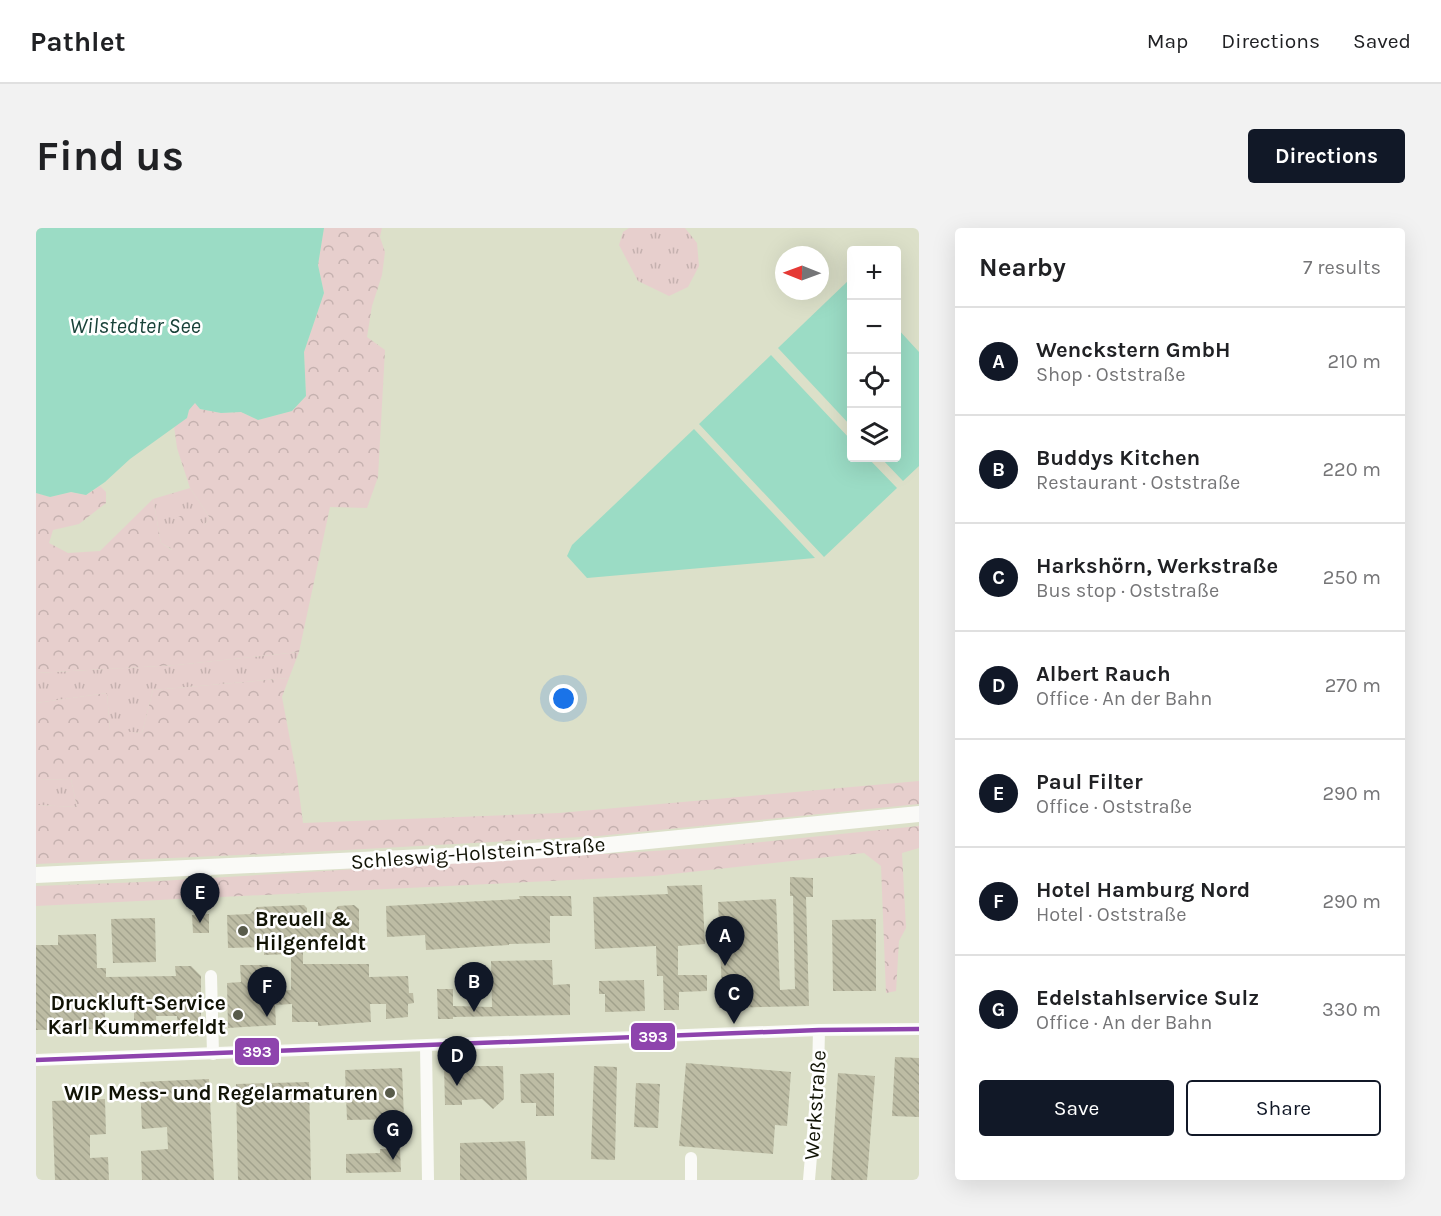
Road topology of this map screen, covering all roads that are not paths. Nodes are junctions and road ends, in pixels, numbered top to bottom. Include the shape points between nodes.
1 (919, 814) edge
2 (36, 875) edge
3 (211, 976) dead end
4 (919, 1029) edge
5 (819, 1030) junction
6 (426, 1046) junction
7 (213, 1054) junction
8 (36, 1060) edge
9 (691, 1158) dead end
10 (428, 1180) edge
11 (691, 1180) edge
12 (809, 1180) edge

1 - 2 main road, Schleswig-Holstein-Straße via 489,854
3 - 7 street
4 - 5 street
5 - 6 street
5 - 12 street, Werkstraße
6 - 7 street
6 - 10 street
7 - 8 street
9 - 11 street

